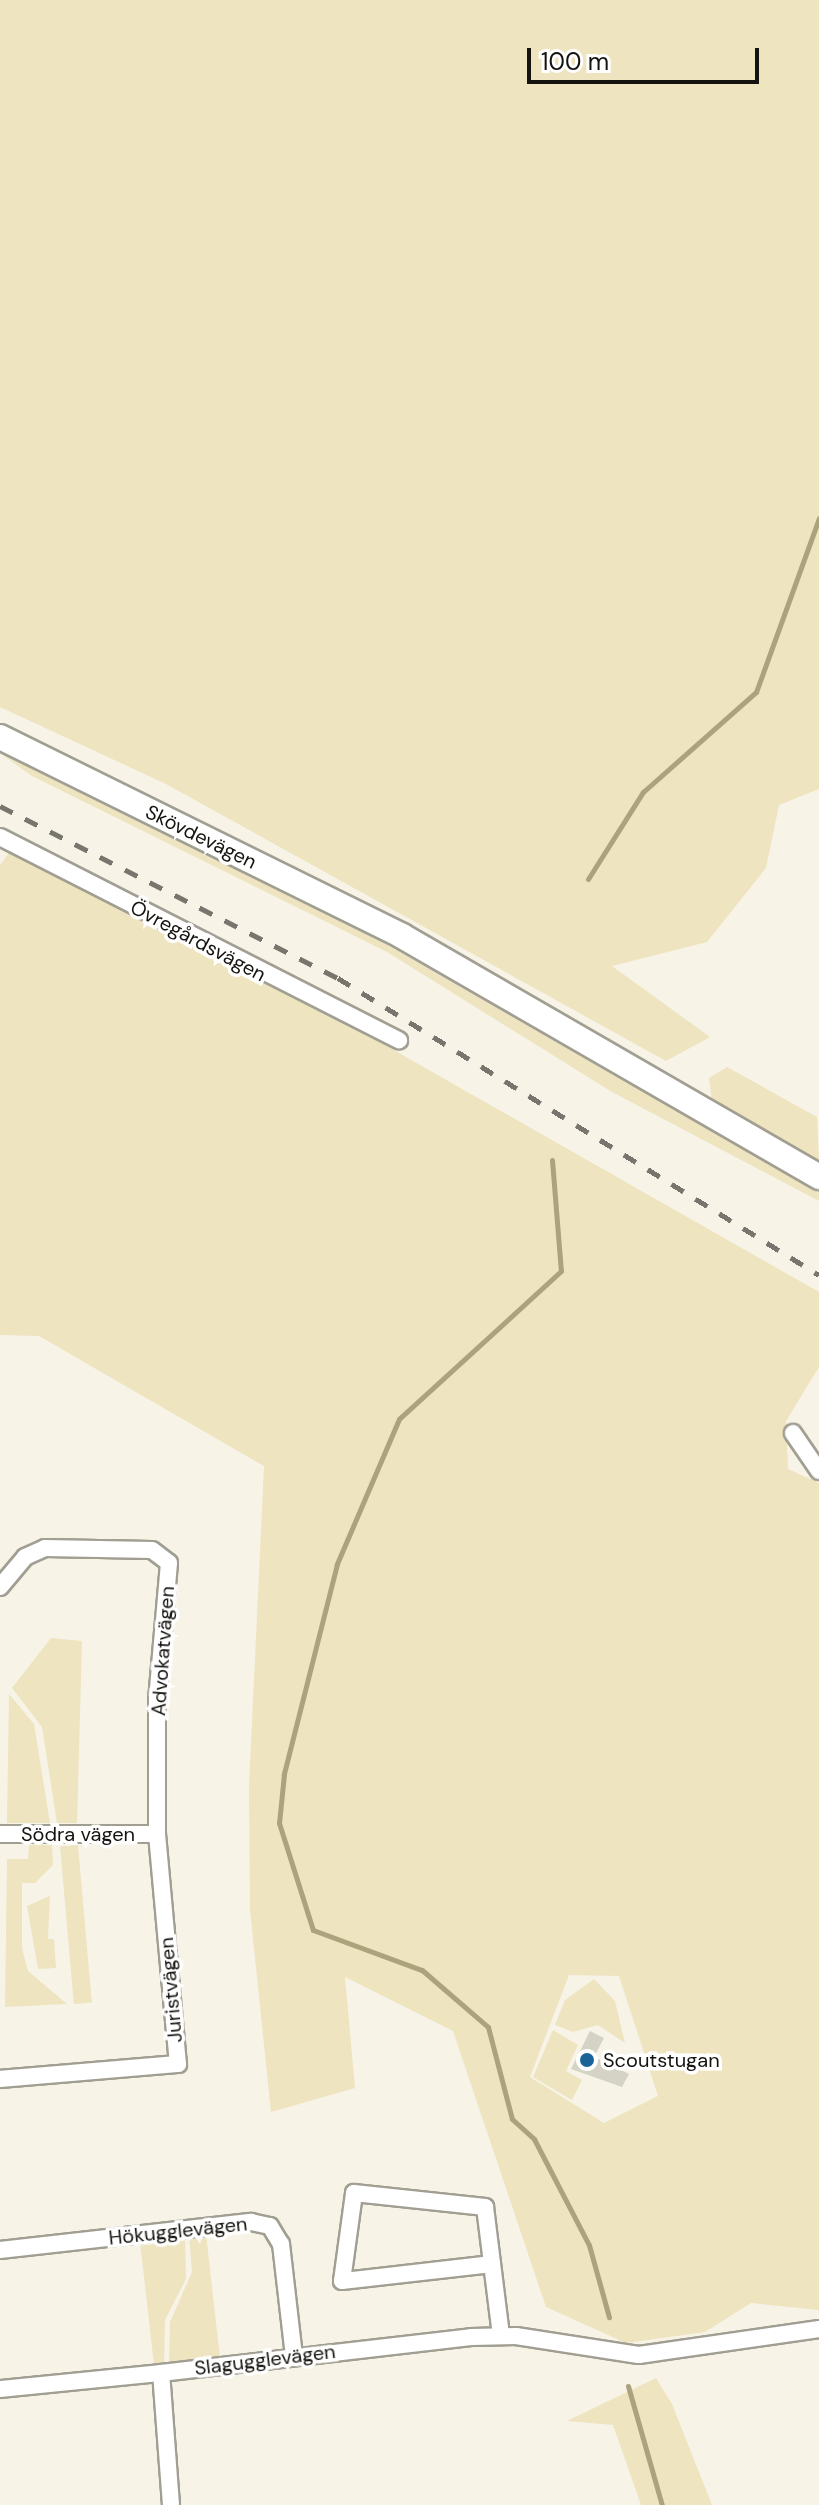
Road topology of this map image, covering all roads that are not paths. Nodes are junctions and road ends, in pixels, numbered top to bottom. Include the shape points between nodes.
1 (0, 737) edge
2 (0, 837) edge
3 (399, 1040) dead end
4 (819, 1177) edge
5 (793, 1433) dead end
6 (819, 1471) edge
7 (0, 1587) edge
8 (0, 1834) edge
9 (157, 1834) junction
10 (0, 2079) edge
11 (0, 2250) edge
12 (492, 2264) junction
13 (819, 2329) edge
14 (501, 2335) junction
15 (294, 2356) junction
16 (161, 2373) junction
17 (0, 2389) edge
18 (171, 2505) edge

1 - 4 main road, Skövdevägen via 402,936
2 - 3 street, Övregårdsvägen
5 - 6 street
7 - 9 street, Advokatvägen via 25,1557 45,1548 162,1552 169,1563
8 - 9 street, Södra vägen
9 - 10 street, Juristvägen via 178,2064
11 - 15 street, Hökugglevägen via 251,2222 270,2226 281,2244
12 - 12 street via 485,2207 354,2193 342,2281
12 - 14 street
13 - 14 street, Slagugglevägen via 639,2355
14 - 15 street, Slagugglevägen
15 - 16 street, Slagugglevägen
16 - 17 street
16 - 18 street

